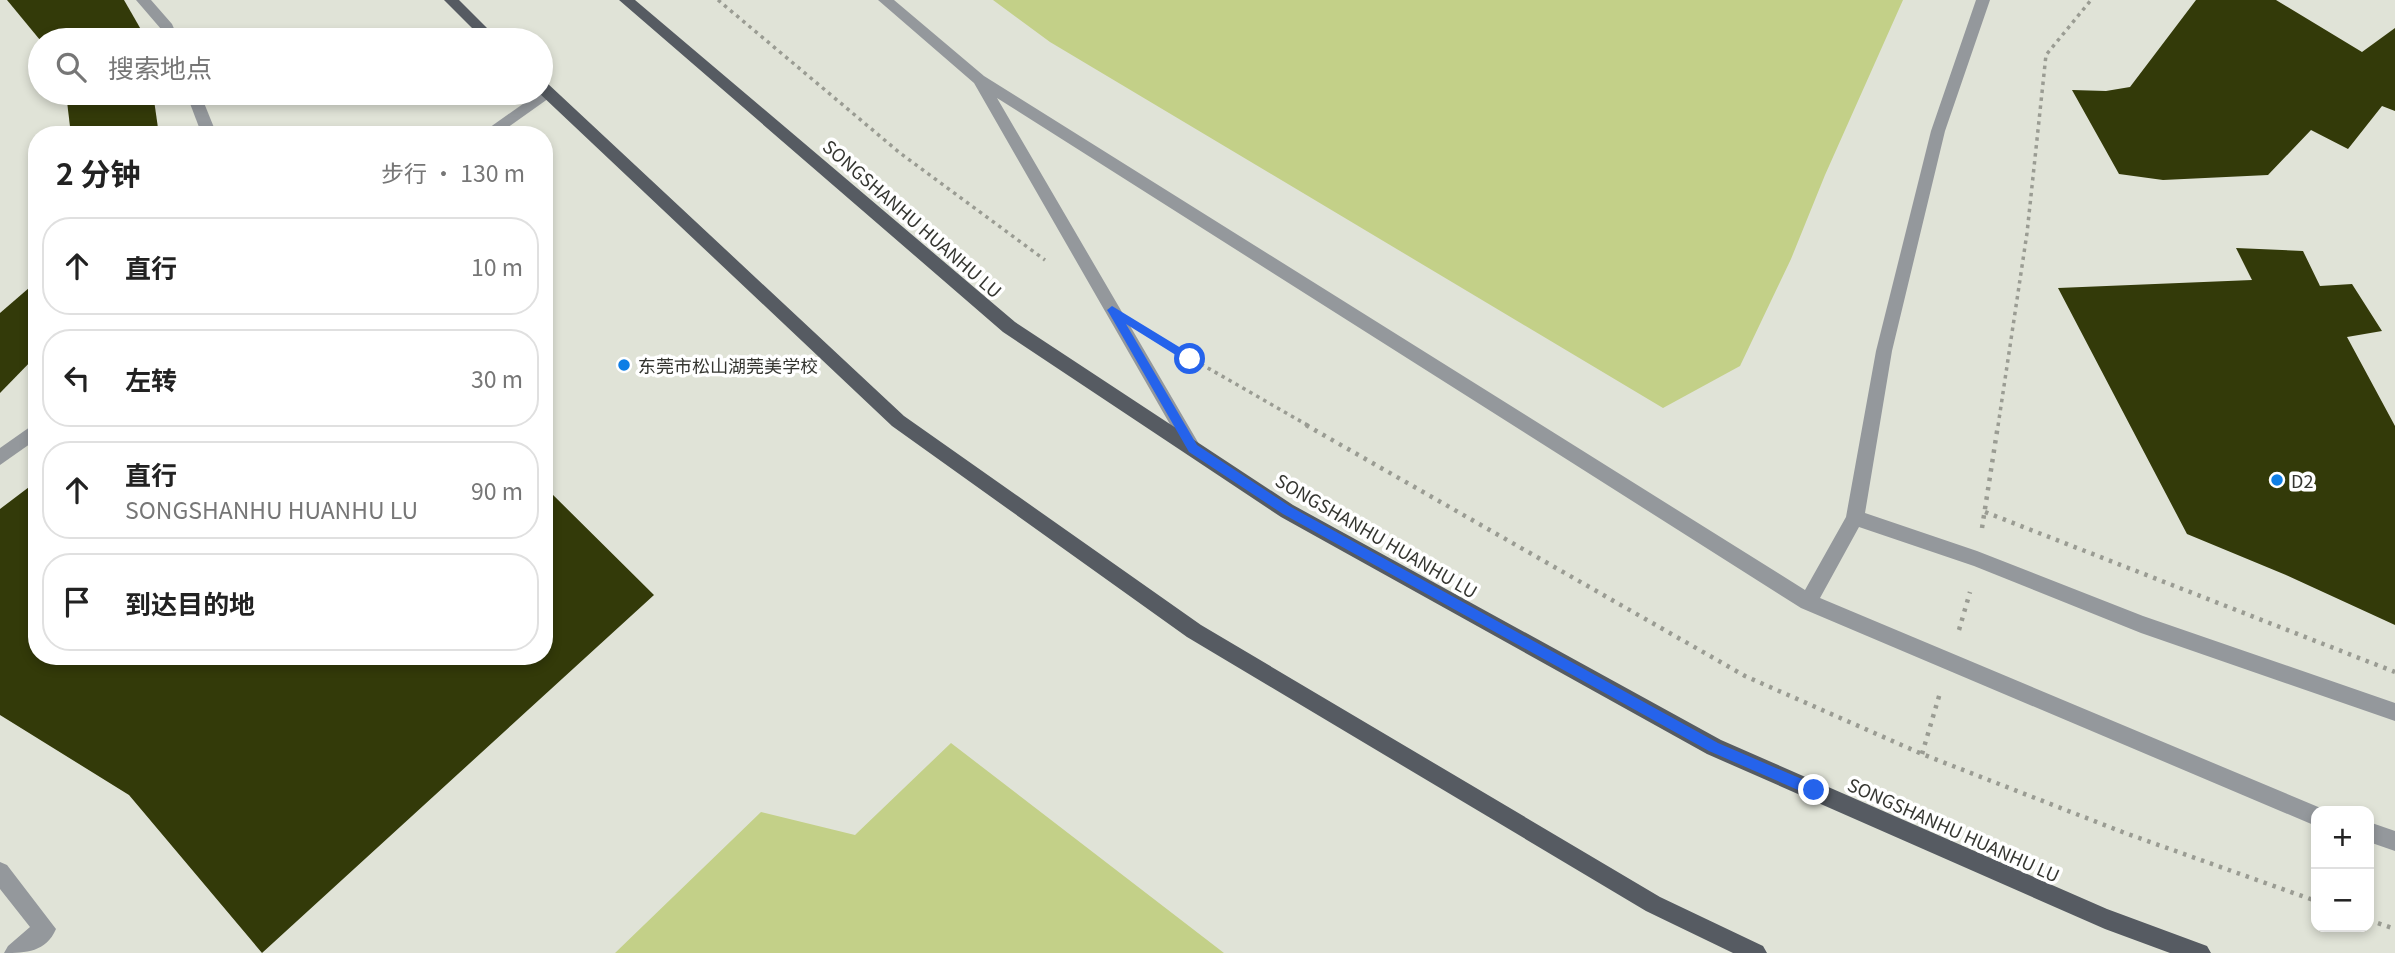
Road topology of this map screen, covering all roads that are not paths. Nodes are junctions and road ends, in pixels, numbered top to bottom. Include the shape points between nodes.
1 (143, 0) edge
2 (452, 0) edge
3 (626, 0) edge
4 (885, 0) edge
5 (1983, 0) edge
6 (167, 28) edge
7 (480, 28) edge
8 (978, 79) junction
9 (553, 97) edge
10 (198, 105) edge
11 (524, 105) edge
12 (206, 126) edge
13 (497, 126) edge
14 (28, 436) edge
15 (1193, 449) junction
16 (0, 458) edge
17 (1855, 518) junction
18 (1808, 602) junction
19 (2395, 712) edge
20 (2311, 814) edge
21 (2374, 834) edge
22 (2395, 841) edge
23 (0, 872) edge
24 (15, 953) edge
25 (1756, 953) edge
26 (2200, 953) edge

1 - 6 street
2 - 7 main road
3 - 15 main road, SONGSHANHU HUANHU LU via 1009,327
4 - 8 street
5 - 17 street via 1938,131 1890,325
8 - 15 street
8 - 18 street
9 - 25 main road via 898,421 1183,623 1653,904
10 - 12 street
11 - 13 street
14 - 16 street
15 - 26 main road, SONGSHANHU HUANHU LU via 1287,511 1714,747 2105,919
17 - 18 street
17 - 19 street
18 - 20 street
21 - 22 street
23 - 24 street via 45,929

